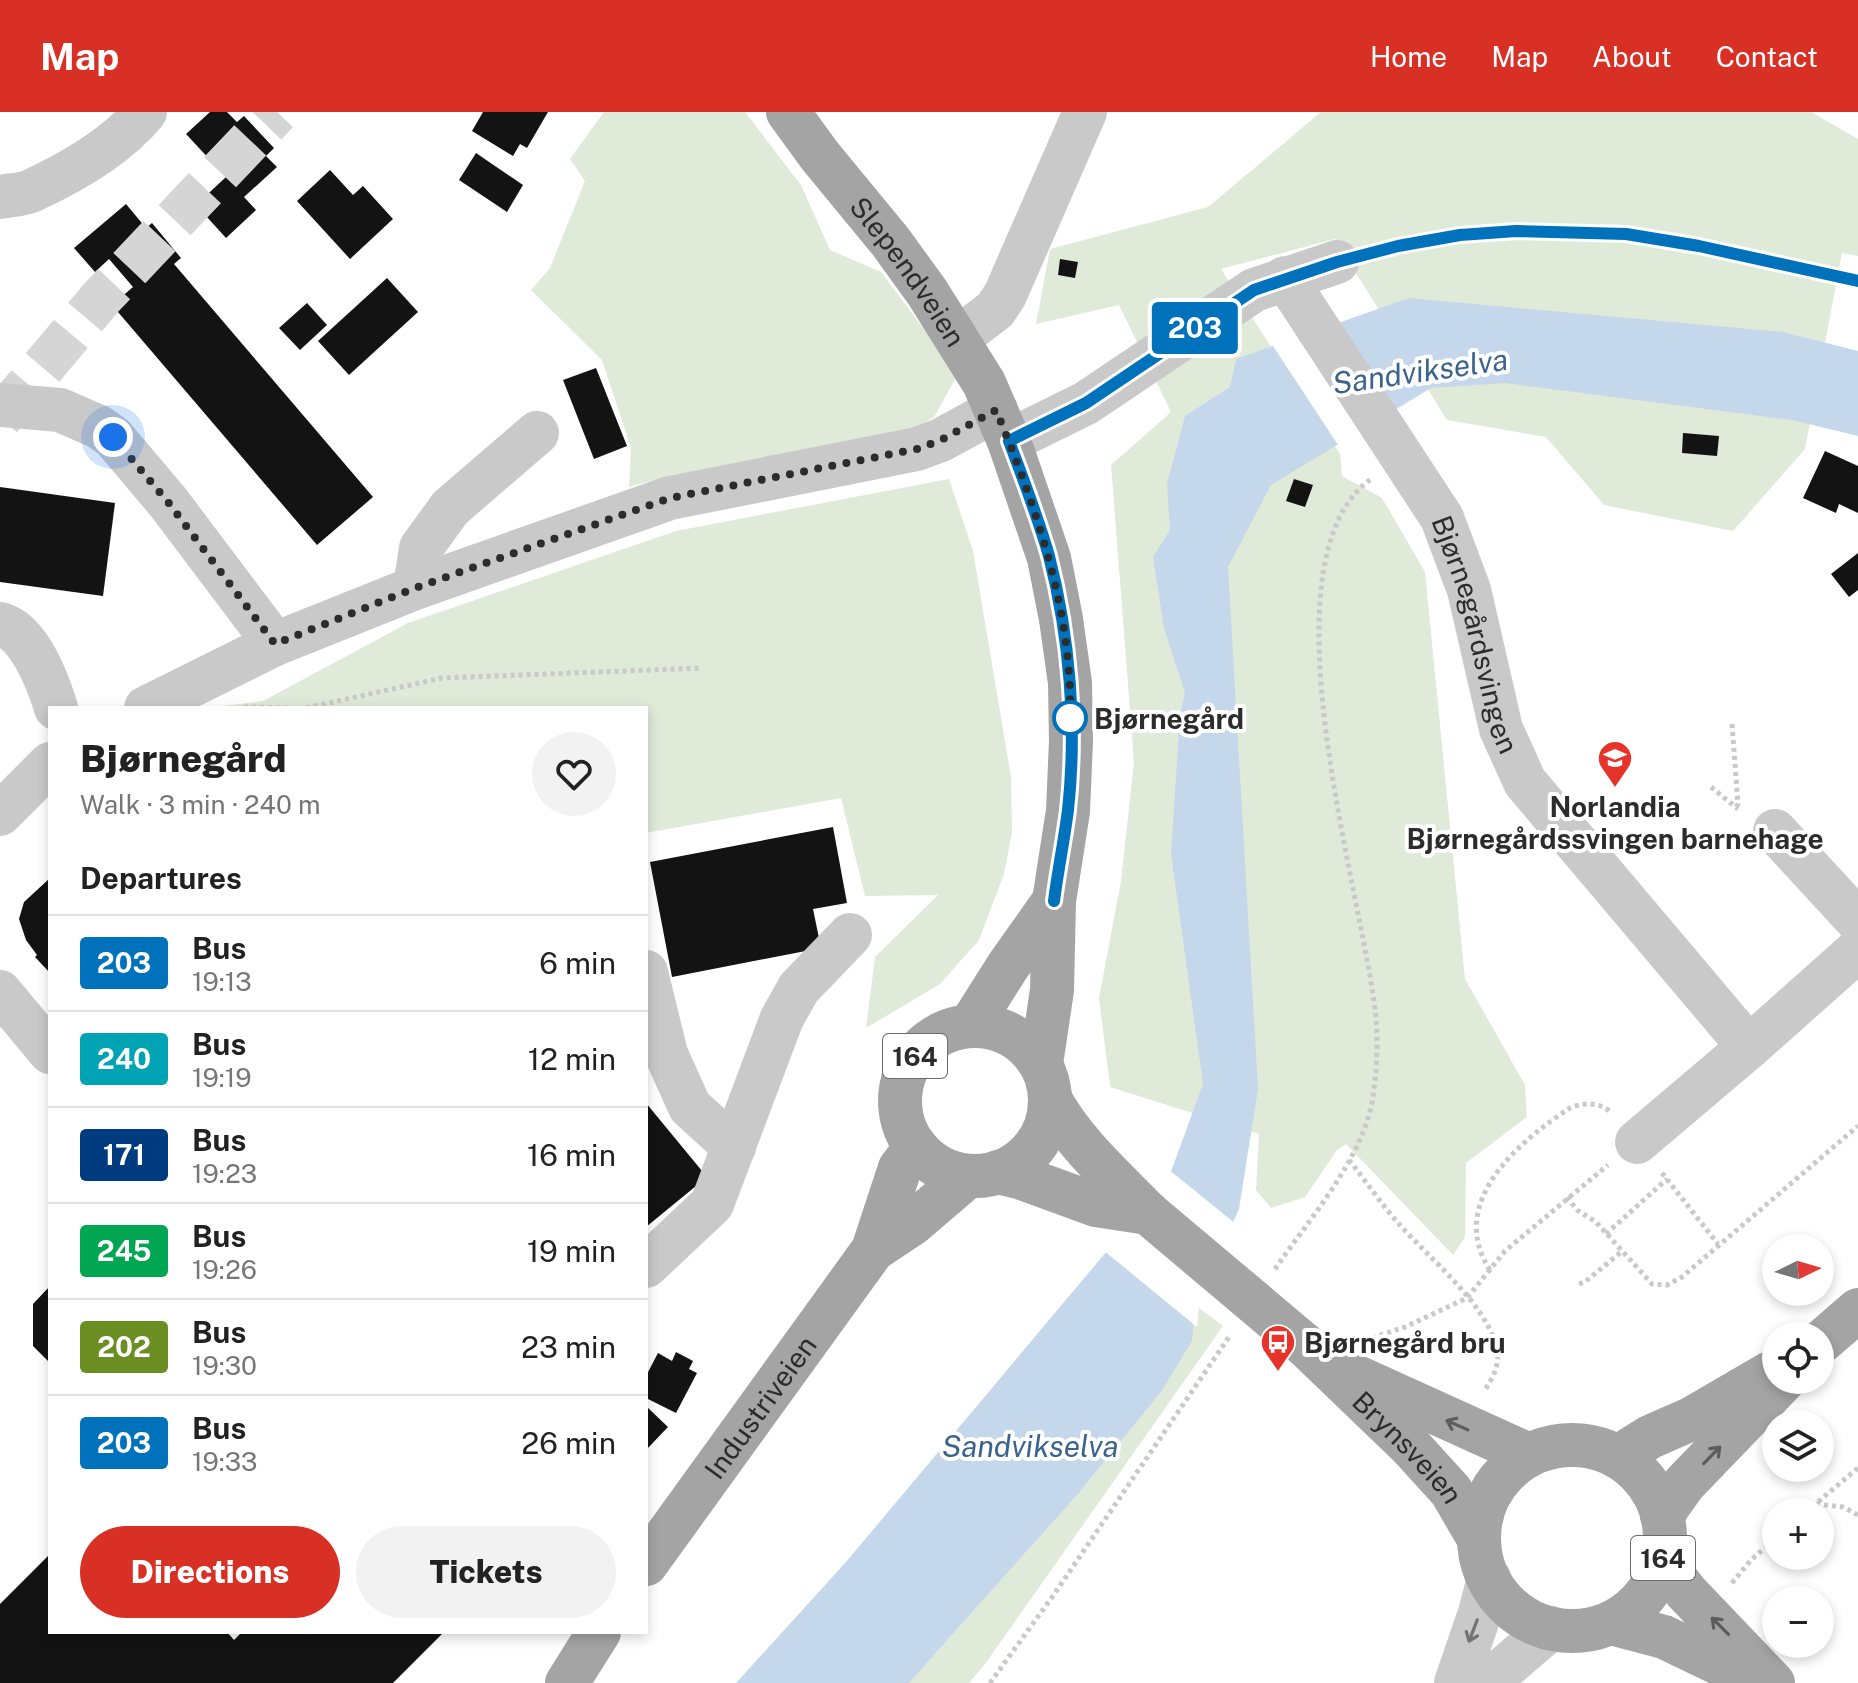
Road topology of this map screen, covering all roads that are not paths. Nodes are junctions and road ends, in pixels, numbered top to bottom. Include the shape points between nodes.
1 (145, 112) edge
2 (788, 112) edge
3 (1085, 112) edge
4 (0, 197) edge
5 (1337, 262) road end
6 (1294, 293) junction
7 (957, 339) junction
8 (0, 405) edge
9 (1003, 426) junction
10 (537, 433) dead end
11 (415, 588) junction
12 (0, 624) edge
13 (275, 644) junction
14 (55, 706) edge
15 (150, 706) edge
16 (48, 766) edge
17 (0, 814) edge
18 (1775, 831) dead end
19 (1054, 901) junction
20 (1858, 921) edge
21 (850, 935) dead end
22 (1858, 950) edge
23 (648, 980) edge
24 (0, 992) edge
25 (970, 1026) junction
26 (1749, 1047) junction
27 (48, 1050) edge
28 (1046, 1082) junction
29 (1637, 1142) road end
30 (734, 1147) junction
31 (916, 1147) junction
32 (983, 1174) junction
33 (1148, 1213) junction
34 (873, 1250) junction
35 (648, 1264) edge
36 (1858, 1310) edge
37 (1834, 1331) edge
38 (1316, 1354) junction
39 (1762, 1378) edge
40 (1771, 1394) edge
41 (1529, 1455) junction
42 (1618, 1457) junction
43 (1662, 1515) junction
44 (1484, 1559) junction
45 (648, 1561) edge
46 (1663, 1562) junction
47 (1611, 1623) junction
48 (1551, 1628) junction
49 (598, 1634) edge
50 (567, 1683) edge
51 (1456, 1683) edge
52 (1487, 1683) edge
53 (1760, 1683) edge
54 (1773, 1683) edge

1 - 4 street via 91,157 28,192
2 - 7 main road, Slependveien via 890,241
3 - 7 street via 1005,295 995,310
5 - 6 street
6 - 9 street via 1254,290 1086,403
6 - 26 street, Bjørnegårdsvingen via 1383,457 1442,518 1469,590 1501,729 1522,778
7 - 9 main road, Slependveien
8 - 13 street via 60,410 113,437
9 - 11 street via 917,449 670,498
9 - 19 main road via 1049,558 1070,683 1068,811
10 - 11 street via 450,508 421,548
11 - 13 street
12 - 14 street via 31,651
13 - 15 street
16 - 17 street
18 - 20 street
19 - 25 main road
19 - 28 main road
21 - 30 street via 799,988 782,1018
22 - 26 street
23 - 30 street via 666,1054 690,1107
24 - 27 street
25 - 28 main road, 164 via 1010,1034 1027,1047
25 - 31 main road, 164 via 932,1039 907,1070 901,1110
26 - 29 street
28 - 32 main road via 1049,1117 1035,1146 1024,1158
28 - 33 main road, 164 via 1062,1121
30 - 35 street via 712,1204
31 - 32 main road via 939,1167
31 - 34 main road, Industriveien via 900,1168
32 - 33 main road via 1043,1186 1096,1205
32 - 34 main road, Industriveien
33 - 38 main road, 164, bridge
34 - 45 main road, Industriveien
36 - 37 main road
41 -> 38 main road, Brynsveien / 164
38 - 44 main road, Brynsveien / 164 via 1451,1491
39 - 42 main road
43 -> 40 main road via 1684,1484
41 - 42 main road, 164 via 1579,1445
41 - 44 main road via 1512,1467 1487,1499
42 - 43 main road, 164 via 1648,1484
43 - 46 main road, 164
44 - 48 main road, 164 via 1500,1596 1514,1611
44 -> 51 street via 1480,1613
46 - 47 main road, 164 via 1644,1598
54 -> 46 main road, 164
47 - 48 main road, 164 via 1581,1630
47 - 53 main road, 164 via 1664,1637
48 - 52 street
49 - 50 main road

